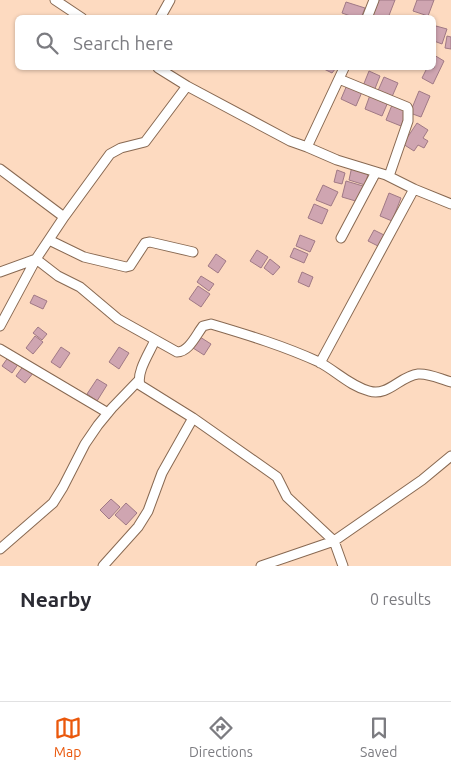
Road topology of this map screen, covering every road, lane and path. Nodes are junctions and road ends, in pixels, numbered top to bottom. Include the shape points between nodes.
1 (55, 0) edge
2 (170, 0) edge
3 (374, 0) edge
4 (78, 15) edge
5 (162, 15) edge
6 (368, 15) edge
7 (161, 70) edge
8 (343, 70) edge
9 (339, 79) junction
10 (186, 86) junction
11 (307, 147) junction
12 (0, 169) edge
13 (376, 172) junction
14 (390, 176) junction
15 (414, 189) junction
16 (451, 204) edge
17 (64, 217) junction
18 (341, 238) dead end
19 (49, 240) junction
20 (193, 252) dead end
21 (36, 258) junction
22 (0, 272) edge
23 (0, 326) edge
24 (155, 340) junction
25 (0, 349) edge
26 (320, 363) junction
27 (138, 381) junction
28 (451, 382) edge
29 (108, 413) junction
30 (193, 418) junction
31 (451, 456) edge
32 (334, 541) junction
33 (0, 549) edge
34 (103, 566) edge
35 (261, 566) edge
36 (343, 566) edge

1 - 4 street
2 - 5 street
3 - 6 street
7 - 10 street
8 - 9 street
9 - 11 street
9 - 14 street via 407,107 408,121
10 - 11 street
10 - 17 street via 145,142 110,154
11 - 13 street
12 - 17 street
13 - 14 street
13 - 18 street
14 - 15 street
15 - 16 street
15 - 26 street
17 - 19 street
19 - 20 street via 84,256 126,267 130,266 145,243
19 - 21 street
21 - 22 street
21 - 23 street
21 - 24 street via 58,276 80,287 118,319
24 - 26 street via 177,352 184,351 202,326 211,324 264,340
24 - 27 street
25 - 29 street
26 - 28 street via 369,391 390,388 416,374
27 - 29 street
27 - 30 street
29 - 33 street via 52,503
30 - 32 street via 277,477 287,497
30 - 34 street via 162,473 148,511
31 - 32 street
32 - 35 street
32 - 36 street

